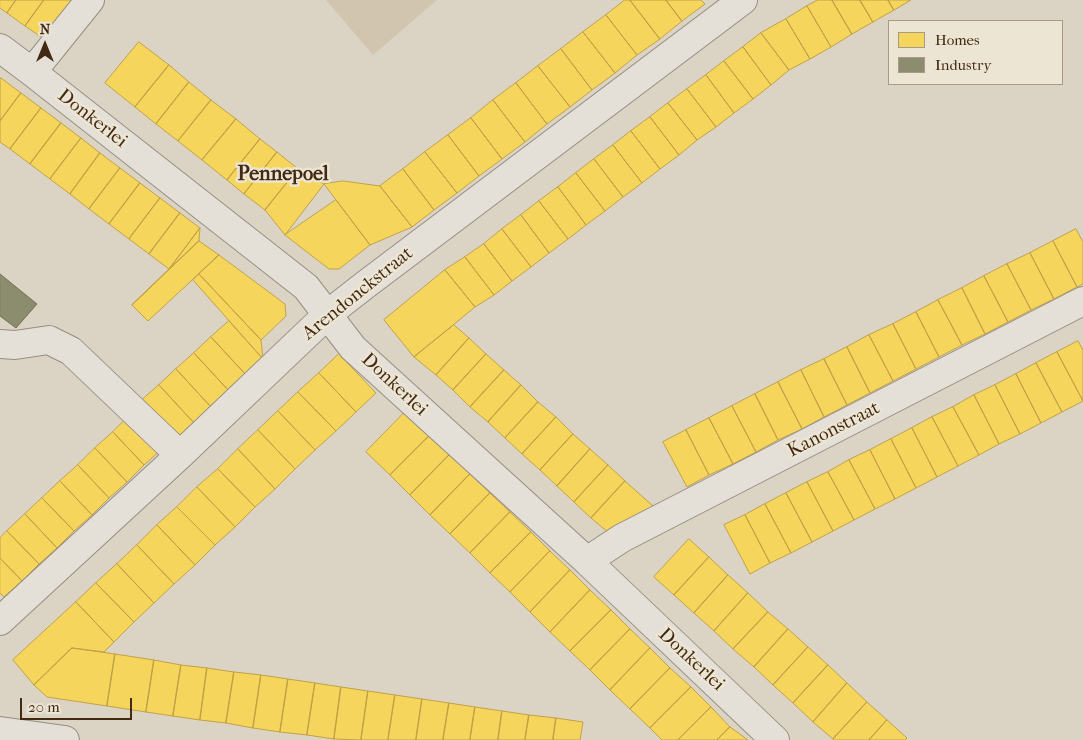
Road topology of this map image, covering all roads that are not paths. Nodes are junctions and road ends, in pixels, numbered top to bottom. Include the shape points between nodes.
1 (90, 0) edge
2 (743, 0) edge
3 (0, 48) edge
4 (32, 72) junction
5 (1083, 301) edge
6 (328, 314) junction
7 (0, 344) edge
8 (180, 455) junction
9 (586, 561) junction
10 (0, 621) edge
11 (0, 731) edge
12 (65, 740) edge
13 (775, 740) edge

1 - 4 street
2 - 6 street, Arendonckstraat
3 - 4 street, Donkerlei
4 - 6 street, Donkerlei via 306,287
5 - 9 street, Kanonstraat via 622,538
6 - 8 street, Arendonckstraat
6 - 9 street, Donkerlei via 353,348
7 - 8 street via 49,340 71,351
8 - 10 street, Arendonckstraat
9 - 13 street, Donkerlei
11 - 12 street

